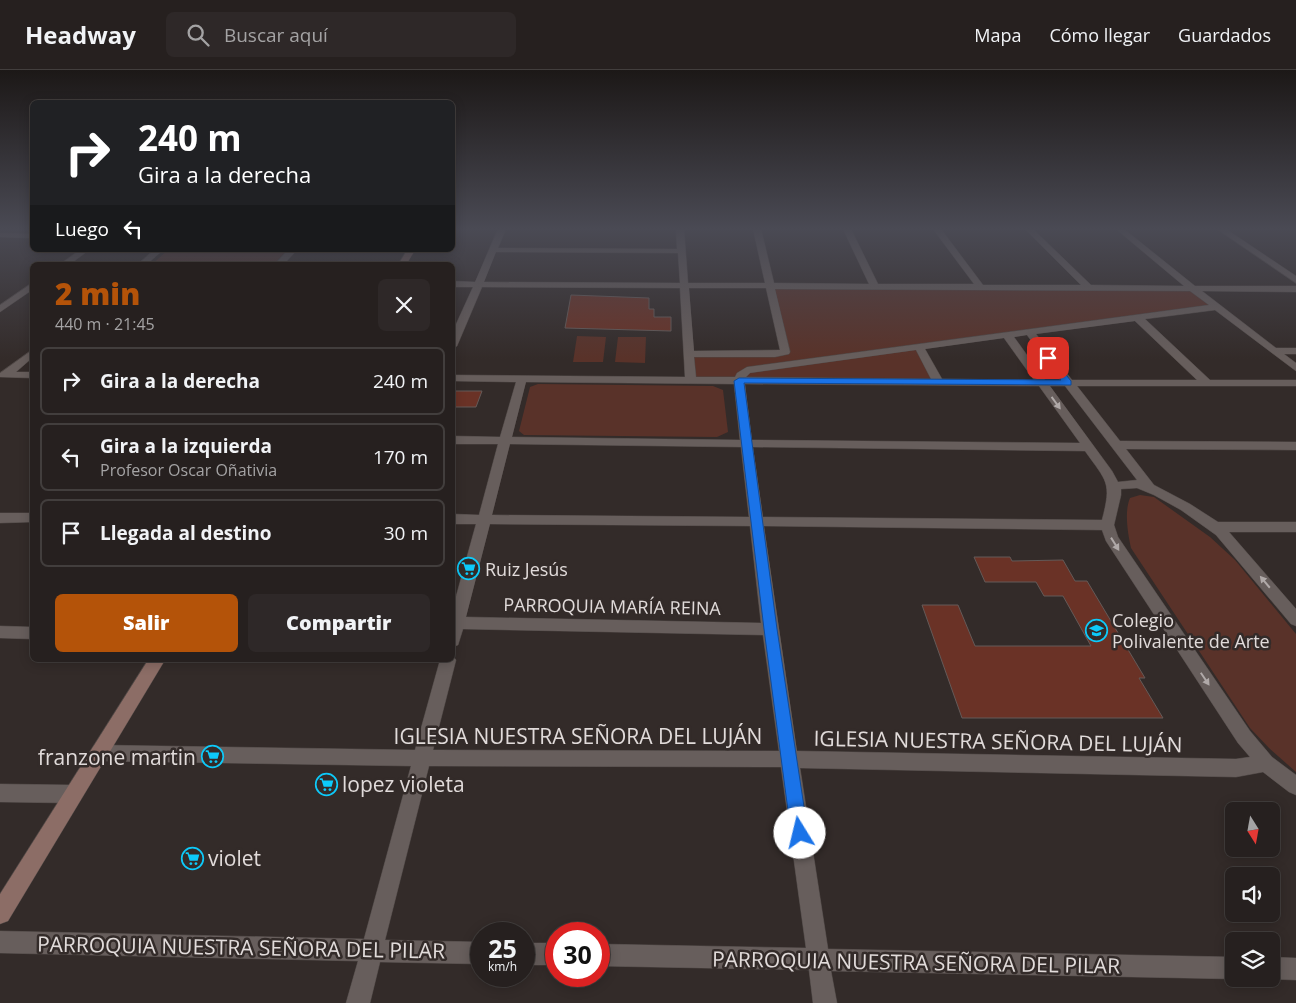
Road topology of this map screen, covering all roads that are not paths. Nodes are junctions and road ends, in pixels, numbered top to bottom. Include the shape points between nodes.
1 (483, 273) edge
2 (683, 273) edge
3 (768, 273) edge
4 (868, 273) edge
5 (969, 273) edge
6 (1074, 273) edge
7 (1173, 273) edge
8 (1285, 273) edge
9 (1296, 280) edge
10 (455, 284) edge
11 (479, 284) junction
12 (684, 285) junction
13 (771, 286) junction
14 (30, 287) edge
15 (875, 287) junction
16 (981, 288) junction
17 (1090, 288) junction
18 (1192, 288) junction
19 (1296, 290) edge
20 (1216, 307) junction
21 (0, 309) edge
22 (1137, 317) junction
23 (1029, 332) junction
24 (1006, 335) junction
25 (455, 339) edge
26 (919, 347) junction
27 (1274, 350) junction
28 (1296, 351) edge
29 (689, 354) junction
30 (30, 355) edge
31 (1296, 368) edge
32 (3, 375) edge
33 (30, 375) edge
34 (455, 378) edge
35 (522, 378) junction
36 (691, 380) junction
37 (739, 381) junction
38 (938, 382) junction
39 (1041, 383) junction
40 (1068, 383) junction
41 (1207, 383) junction
42 (1296, 383) edge
43 (455, 440) edge
44 (505, 442) junction
45 (747, 442) junction
46 (1117, 445) junction
47 (1296, 446) edge
48 (1088, 447) junction
49 (1114, 487) junction
50 (1149, 487) junction
51 (0, 518) edge
52 (30, 518) edge
53 (455, 519) edge
54 (484, 520) junction
55 (756, 522) junction
56 (1107, 525) junction
57 (1217, 527) junction
58 (1296, 527) edge
59 (1296, 620) edge
60 (455, 623) edge
61 (770, 629) junction
62 (0, 632) edge
63 (30, 633) edge
64 (156, 662) edge
65 (447, 662) edge
66 (99, 753) junction
67 (422, 758) junction
68 (788, 759) junction
69 (1266, 763) junction
70 (1296, 786) edge
71 (0, 793) edge
72 (73, 794) junction
73 (0, 913) edge
74 (0, 942) edge
75 (372, 950) junction
76 (470, 952) edge
77 (610, 955) edge
78 (819, 961) junction
79 (1225, 968) edge
80 (1280, 968) edge
81 (1296, 969) edge
82 (358, 1003) edge
83 (825, 1003) edge

1 - 11 street
2 - 12 street
3 - 13 street
4 - 15 street
5 - 16 street
6 - 17 street
7 - 18 street
8 - 9 street
10 - 11 street
11 - 12 street
11 - 25 street
12 - 13 street
12 - 29 street
13 - 15 street
13 - 29 street via 785,352
14 - 21 street
15 - 16 street
16 - 17 street
17 - 18 street
18 - 19 street
18 - 20 street
20 - 22 street
20 - 27 street
22 - 23 street
22 - 41 street
23 - 24 street
23 - 40 street
24 - 26 street
24 - 39 street
26 - 37 street via 747,370
26 - 38 street
27 - 28 street
27 - 31 street
29 - 36 street
30 - 32 street
32 - 33 street
34 - 35 street
35 - 36 street
35 - 44 street
36 - 37 street
37 - 38 street
37 - 45 street
38 - 39 street
39 - 40 street
39 -> 48 street
40 - 41 street
40 - 46 street
41 - 42 street
43 - 44 street
44 - 45 street
44 - 54 street
45 - 48 street
45 - 55 street
46 - 47 street
46 - 50 street
48 - 49 street
49 - 50 street via 1125,484
49 - 56 street
50 - 57 street
51 - 52 street
53 - 54 street
54 - 55 street
54 - 60 street
55 - 56 street
55 - 61 street
56 -> 69 street via 1111,538 1244,737
57 - 58 street
59 -> 57 street
60 - 61 street, PARROQUIA MARÍA REINA
61 - 68 street
62 - 63 street
64 - 66 main road
65 - 67 street
66 - 67 street, IGLESIA NUESTRA SEÑORA DEL LUJÁN
66 - 72 main road
67 - 68 street, IGLESIA NUESTRA SEÑORA DEL LUJÁN
67 - 75 street
68 - 69 street, IGLESIA NUESTRA SEÑORA DEL LUJÁN via 1236,768
68 - 78 street
69 - 70 street
71 - 72 street
72 - 73 main road
74 - 75 street, PARROQUIA NUESTRA SEÑORA DEL PILAR
75 - 76 street, PARROQUIA NUESTRA SEÑORA DEL PILAR
75 - 82 street
77 - 78 street, PARROQUIA NUESTRA SEÑORA DEL PILAR
78 - 79 street, PARROQUIA NUESTRA SEÑORA DEL PILAR
78 - 83 street
80 - 81 street

